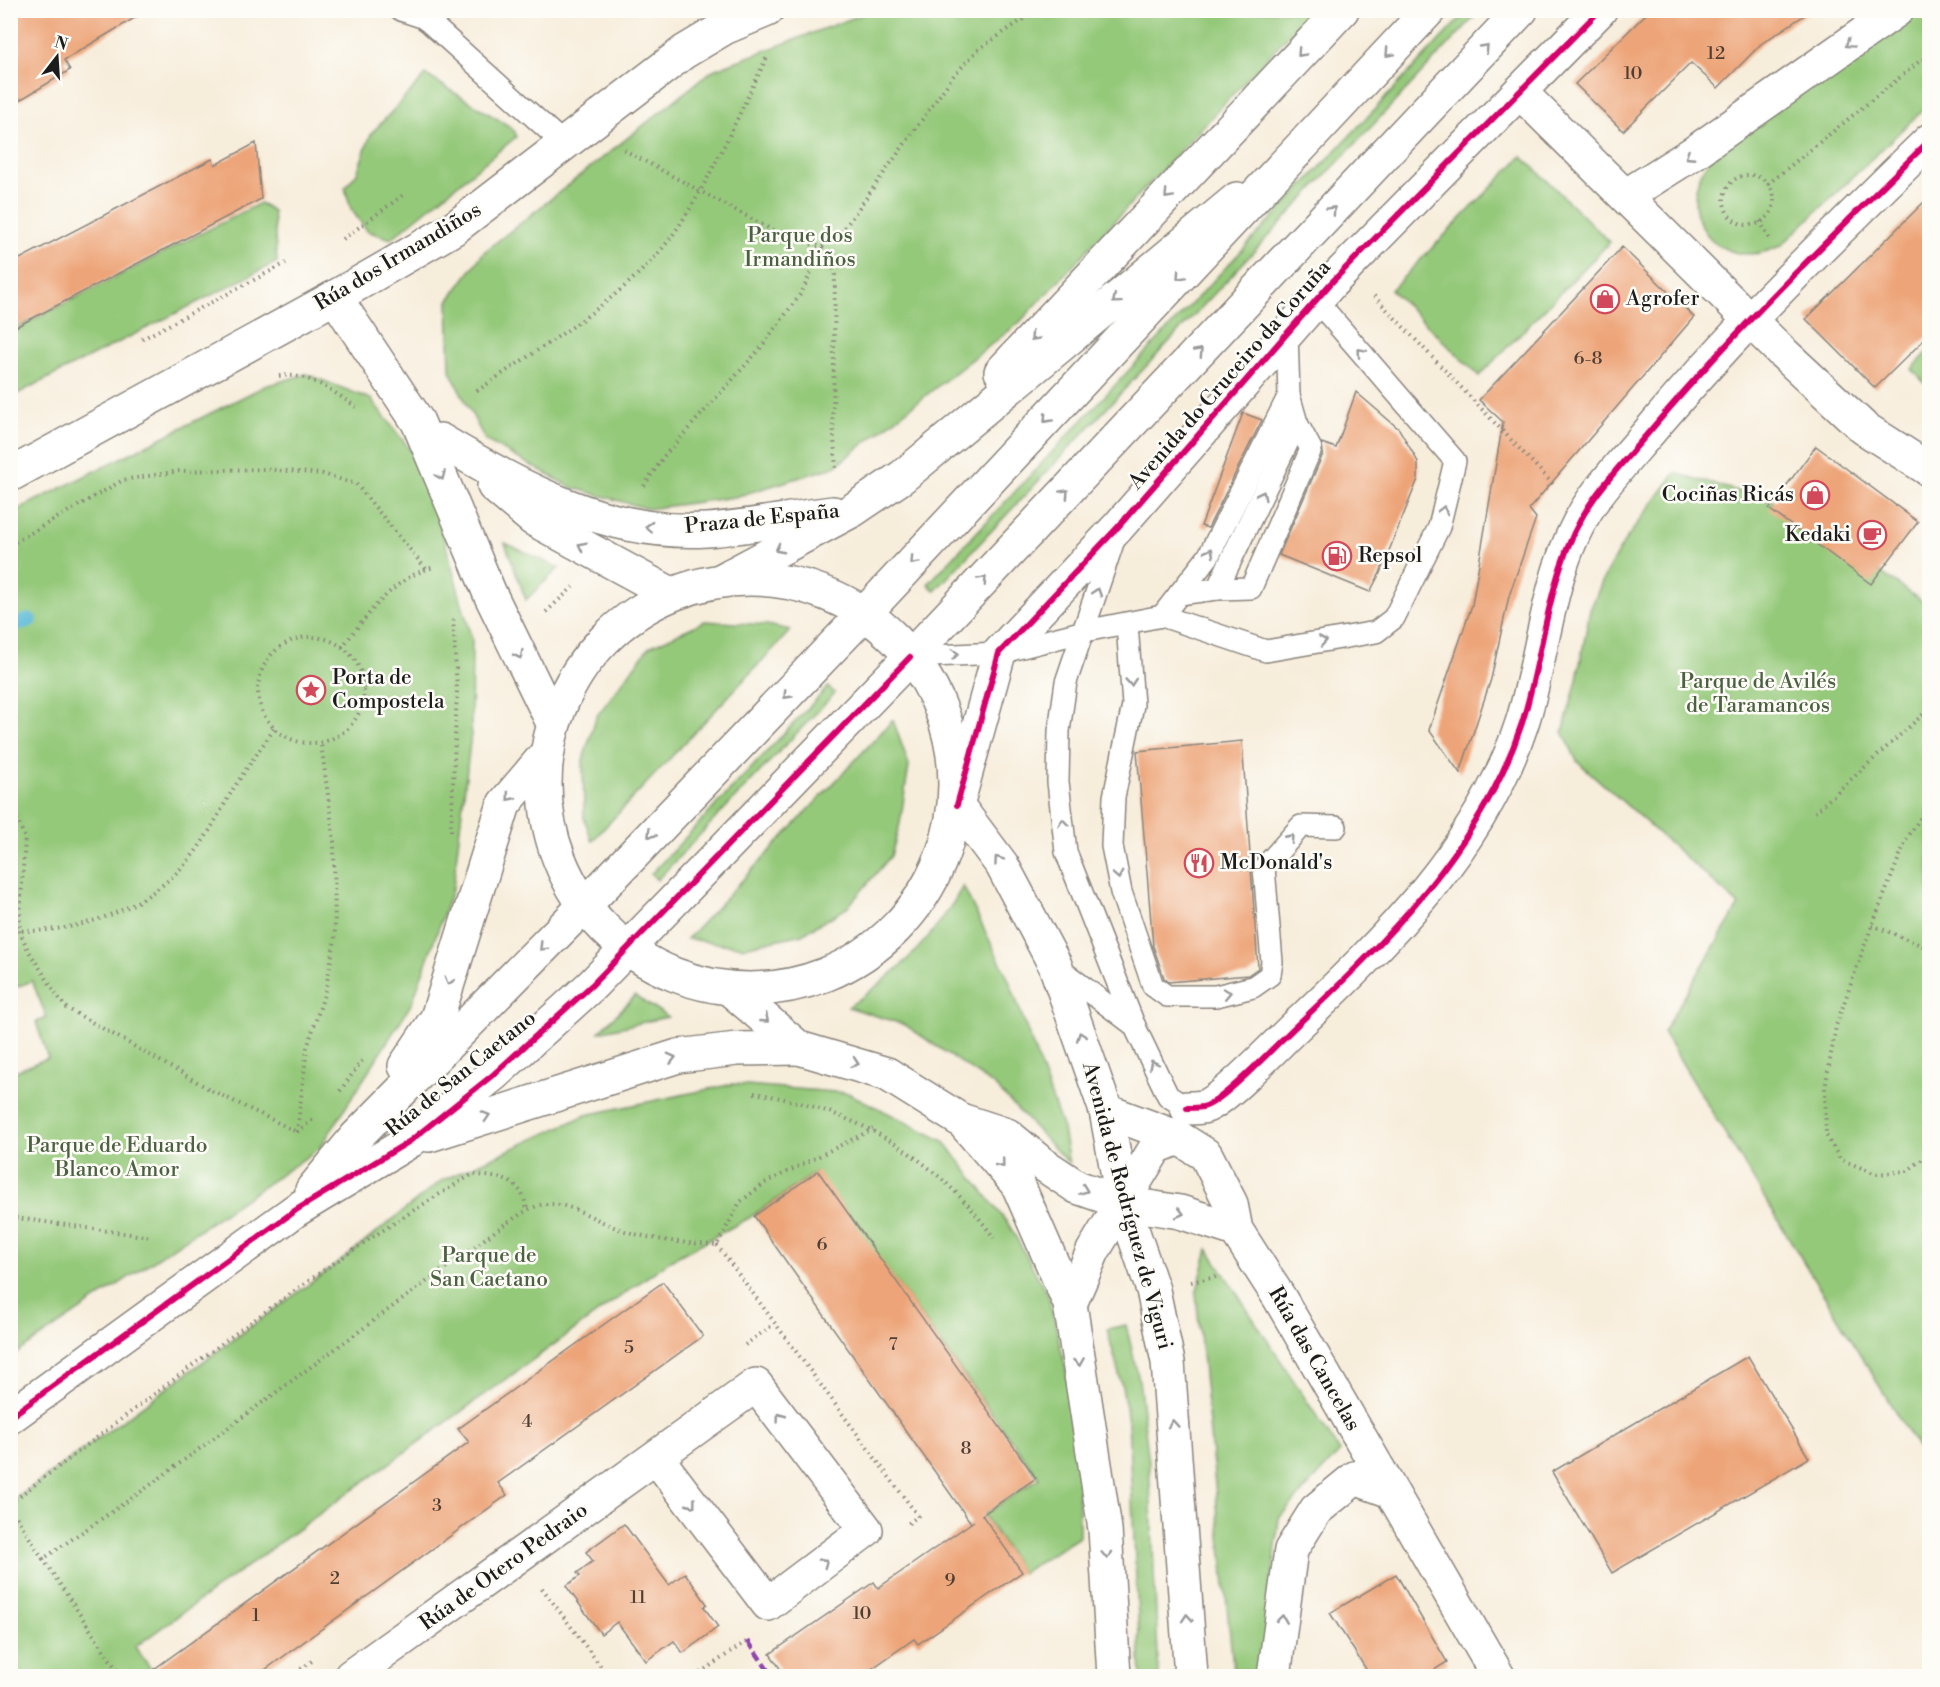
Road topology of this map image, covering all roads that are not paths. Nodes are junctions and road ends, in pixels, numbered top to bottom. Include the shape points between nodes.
1 (401, 10) edge
2 (1341, 10) edge
3 (1429, 10) edge
4 (1521, 10) edge
5 (1600, 10) edge
6 (1897, 10) edge
7 (762, 12) edge
8 (1521, 93) junction
9 (1929, 140) edge
10 (1306, 142) junction
11 (564, 144) junction
12 (1627, 195) junction
13 (335, 297) junction
14 (1316, 300) junction
15 (1749, 318) junction
16 (1287, 332) junction
17 (1289, 395) junction
18 (1297, 423) junction
19 (429, 431) junction
20 (1929, 470) edge
21 (10, 475) edge
22 (902, 477) junction
23 (853, 510) junction
24 (1118, 526) junction
25 (722, 580) junction
26 (1218, 589) junction
27 (671, 594) junction
28 (1179, 594) junction
29 (865, 613) junction
30 (1162, 616) junction
31 (1127, 624) junction
32 (1085, 631) junction
33 (999, 653) junction
34 (910, 657) junction
35 (877, 690) joint
36 (550, 738) junction
37 (957, 805) junction
38 (1336, 827) dead end
39 (584, 906) junction
40 (625, 948) junction
41 (1055, 965) junction
42 (731, 990) junction
43 (1136, 1027) junction
44 (799, 1048) junction
45 (1106, 1111) junction
46 (1191, 1118) junction
47 (962, 1121) junction
48 (356, 1137) junction
49 (410, 1140) junction
50 (1123, 1203) junction
51 (296, 1210) junction
52 (1236, 1230) junction
53 (1070, 1304) junction
54 (10, 1417) edge
55 (657, 1458) junction
56 (1388, 1490) junction
57 (351, 1677) edge
58 (1114, 1677) edge
59 (1191, 1677) edge
60 (1274, 1677) edge
61 (1498, 1677) edge

1 - 11 lane via 429,22
2 -> 22 street
3 -> 10 street
34 -> 4 street, Avenida do Cruceiro da Coruña
5 - 8 street, Avenida do Cruceiro da Coruña
6 -> 12 street
7 - 11 street, Rúa dos Irmandiños via 703,38
8 - 12 street
8 - 14 street, Avenida do Cruceiro da Coruña
9 - 15 street
10 -> 22 street
10 -> 29 street
11 - 13 street, Rúa dos Irmandiños via 453,229
12 - 15 street
13 - 19 street, Praza de España
13 - 21 street, Rúa dos Irmandiños
14 - 16 street, Avenida do Cruceiro da Coruña
30 -> 14 lane via 1266,651 1376,632 1394,618 1439,527 1455,461
15 - 20 street via 1864,428
15 - 46 street via 1594,499 1572,538 1555,580 1521,727 1499,780 1470,828 1409,913 1232,1086
16 - 17 lane
16 - 24 street, Avenida do Cruceiro da Coruña
17 - 18 lane
28 -> 17 lane via 1208,557
26 -> 18 lane
18 - 26 lane via 1311,449 1251,588
23 -> 19 street, Praza de España via 706,530 638,527 588,514 516,486
27 -> 19 street, Praza de España via 533,519
19 -> 36 street, Praza de España via 489,594
22 - 23 street
23 -> 25 street
32 -> 24 lane
24 - 33 street, Avenida do Cruceiro da Coruña
25 - 27 street, Praza de España
25 - 29 street, Praza de España via 773,580 841,598
26 - 28 lane
27 - 36 street, Praza de España via 617,627 583,664
28 - 30 lane
29 - 34 street, Praza de España
29 -> 39 street, Rúa de San Caetano
30 - 31 lane
31 - 32 lane
31 -> 38 lane via 1133,705 1114,797 1112,846 1121,892 1153,986 1167,996 1216,996 1253,987 1270,975 1264,868 1301,826
32 - 33 lane
43 -> 32 lane via 1066,852 1058,782 1059,731 1066,682
34 -> 33 lane
33 - 37 street, Avenida do Cruceiro da Coruña
34 - 35 street, Avenida do Cruceiro da Coruña
34 - 37 street, Praza de España via 950,730
35 - 40 street, Rúa de San Caetano
36 - 39 street, Praza de España via 549,817 560,863
36 -> 48 street via 504,804 437,1018
41 -> 37 street, Avenida de Rodríguez de Viguri via 1002,865
37 - 42 street, Praza de España via 930,888 885,942 810,983
39 - 40 street, Praza de España
39 -> 48 street, Rúa de San Caetano
40 - 42 street, Praza de España via 663,971
40 - 49 street, Rúa de San Caetano via 592,985 494,1074
41 - 43 lane
45 -> 41 street, Avenida de Rodríguez de Viguri
42 -> 44 street
46 -> 43 lane via 1168,1096
44 -> 47 street via 887,1074
49 -> 44 street via 678,1056 737,1049
45 - 46 street, Rúa das Cancelas
45 - 50 street, Avenida de Rodríguez de Viguri
46 - 50 street via 1156,1147
46 - 52 street, Rúa das Cancelas via 1231,1204
47 -> 50 street via 1006,1135 1077,1187
47 -> 53 street via 1018,1185
48 - 51 street, Rúa de San Caetano
49 - 51 street, Rúa de San Caetano
50 -> 52 street via 1180,1212
50 - 53 street via 1093,1251
59 -> 50 street, Avenida de Rodríguez de Viguri via 1168,1362 1152,1290
51 - 54 street, Rúa de San Caetano
52 - 56 street, Rúa das Cancelas via 1279,1297
53 -> 58 street via 1106,1529
55 -> 55 street, Rúa de Otero Pedraio via 768,1604 866,1530 756,1385
55 - 57 street, Rúa de Otero Pedraio
60 -> 56 street via 1291,1550 1316,1510 1355,1478
56 - 61 street, Rúa das Cancelas

